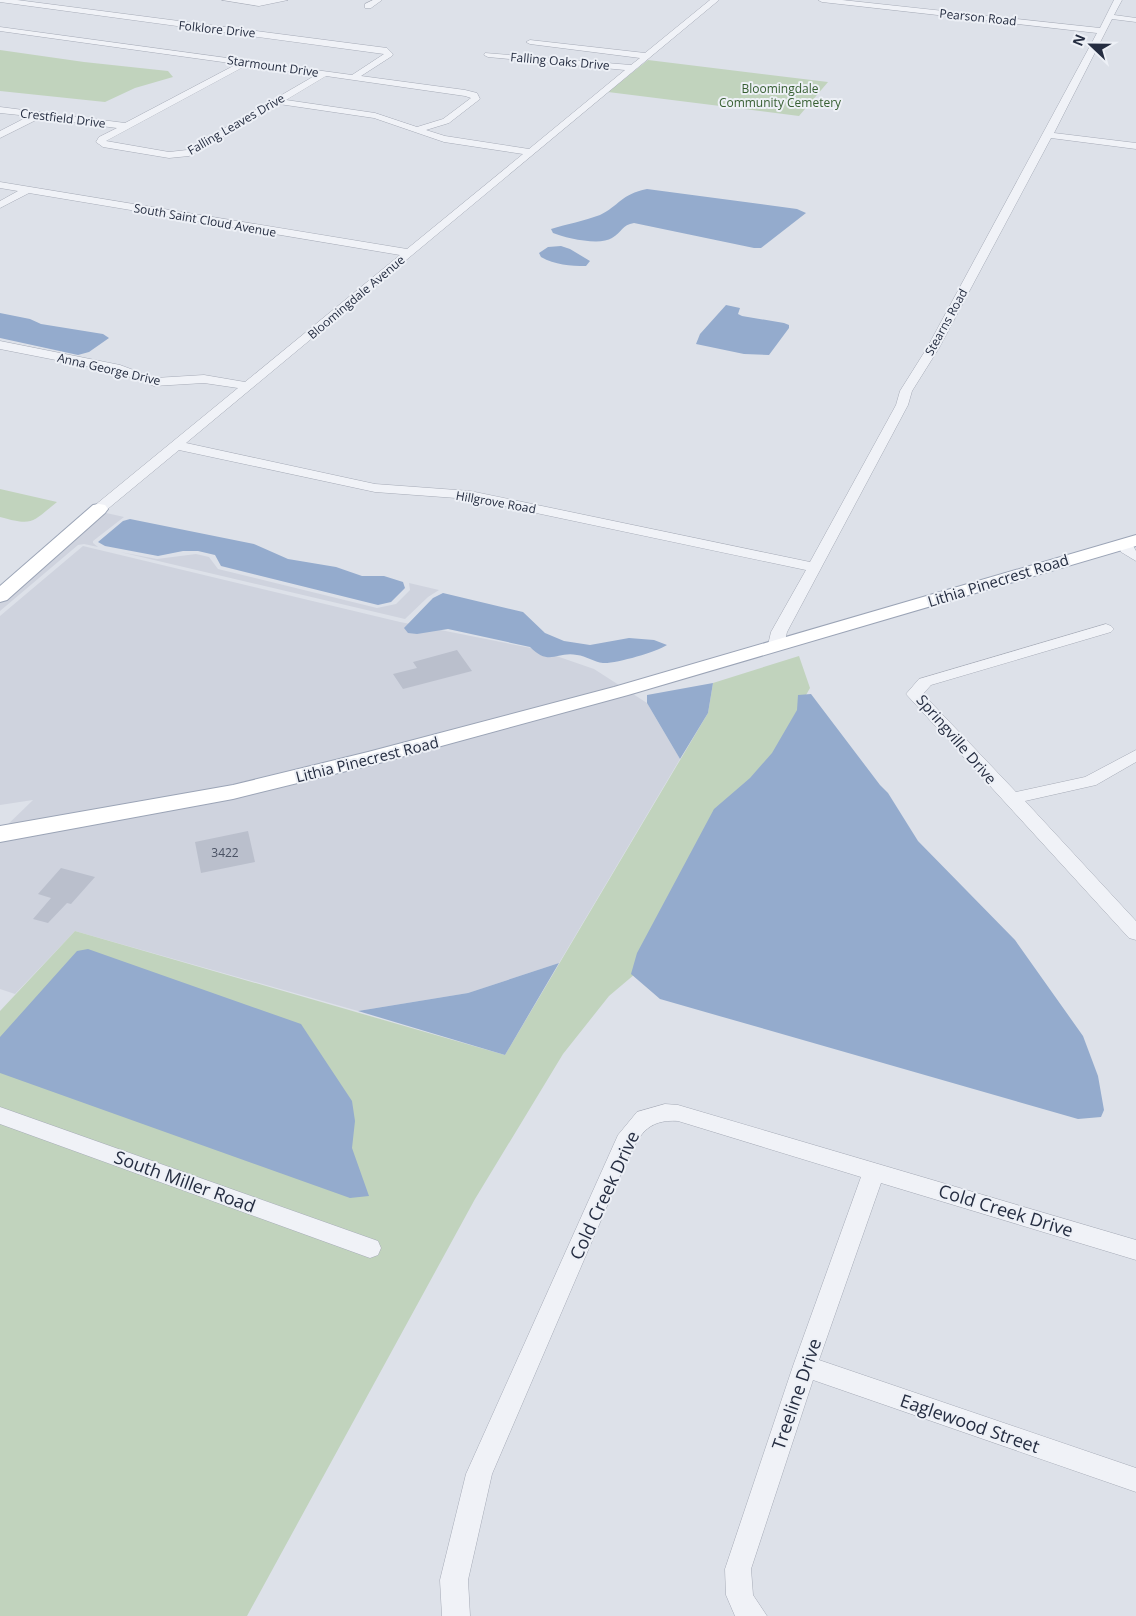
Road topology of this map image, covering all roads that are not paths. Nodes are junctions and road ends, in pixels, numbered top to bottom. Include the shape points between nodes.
1 (0, 0) edge
2 (226, 0) edge
3 (284, 0) edge
4 (378, 0) edge
5 (715, 0) edge
6 (822, 0) edge
7 (1118, 0) edge
8 (368, 6) dead end
9 (1111, 18) junction
10 (1136, 20) edge
11 (0, 29) edge
12 (1104, 31) junction
13 (530, 42) dead end
14 (488, 55) dead end
15 (646, 56) junction
16 (247, 62) junction
17 (632, 68) junction
18 (326, 73) junction
19 (353, 78) junction
20 (277, 101) junction
21 (0, 110) edge
22 (41, 114) junction
23 (125, 126) junction
24 (417, 130) junction
25 (0, 135) edge
26 (1048, 135) junction
27 (1136, 146) edge
28 (530, 152) junction
29 (0, 185) edge
30 (28, 190) junction
31 (0, 205) edge
32 (410, 253) junction
33 (0, 345) edge
34 (249, 386) junction
35 (176, 445) junction
36 (99, 509) junction
37 (1133, 548) edge
38 (814, 567) junction
39 (0, 581) edge
40 (0, 596) edge
41 (1106, 629) dead end
42 (776, 645) junction
43 (727, 658) junction
44 (1136, 755) edge
45 (1011, 800) junction
46 (0, 820) edge
47 (0, 834) edge
48 (1136, 933) edge
49 (0, 1115) edge
50 (874, 1171) junction
51 (370, 1248) dead end
52 (1136, 1250) edge
53 (805, 1366) junction
54 (1136, 1480) edge
55 (456, 1616) edge
56 (753, 1616) edge

1 - 19 street, Folklore Drive via 384,50 389,54
2 - 3 street via 259,4
4 - 8 street
5 - 15 street, Bloomingdale Avenue
6 - 12 street, Pearson Road
7 - 9 street, Stearns Road
9 - 10 street
9 - 12 street, Stearns Road
11 - 16 street, Starmount Drive
12 - 26 street, Stearns Road
13 - 15 street
14 - 17 street, Falling Oaks Drive
15 - 17 street, Bloomingdale Avenue
16 - 18 street, Starmount Drive
16 - 23 street, Falling Leaves Drive
17 - 28 street, Bloomingdale Avenue
18 - 19 street, Starmount Drive
18 - 20 street, Falling Leaves Drive
19 - 24 street, Starmount Drive via 474,95 476,99 446,121
20 - 23 street, Falling Leaves Drive via 180,155 101,142
20 - 24 street via 375,116
21 - 22 street, Crestfield Drive
22 - 23 street, Crestfield Drive
22 - 25 street
24 - 28 street via 463,143
26 - 27 street
26 - 38 street, Stearns Road via 933,348 906,391 902,405
28 - 32 street, Bloomingdale Avenue
29 - 30 street, South Saint Cloud Avenue
30 - 31 street
30 - 32 street, South Saint Cloud Avenue
32 - 34 street, Bloomingdale Avenue
33 - 34 street, Anna George Drive via 120,369 154,382 204,379
34 - 35 street, Bloomingdale Avenue
35 - 36 street, Bloomingdale Avenue
35 - 38 street, Hillgrove Road via 374,488 470,495
36 - 39 main road
36 - 40 main road, Bloomingdale Avenue
37 - 42 main road, Lithia Pinecrest Road
38 - 42 street, Stearns Road via 779,632
41 - 45 street, Springville Drive via 925,682 914,694
42 - 43 main road, Lithia Pinecrest Road
43 - 46 main road, Lithia Pinecrest Road via 660,671 367,749 252,776
43 - 47 main road, Lithia Pinecrest Road via 622,691 266,784
44 - 45 street via 1090,781
45 - 48 street, Springville Drive via 1073,862
49 - 51 street, South Miller Road
50 - 52 street, Cold Creek Drive
50 - 53 street, Treeline Drive
50 - 55 street, Cold Creek Drive via 668,1111 651,1114 634,1126 615,1162 479,1474 454,1580
53 - 54 street, Eaglewood Street
53 - 56 street, Treeline Drive via 738,1569 736,1579 740,1596

